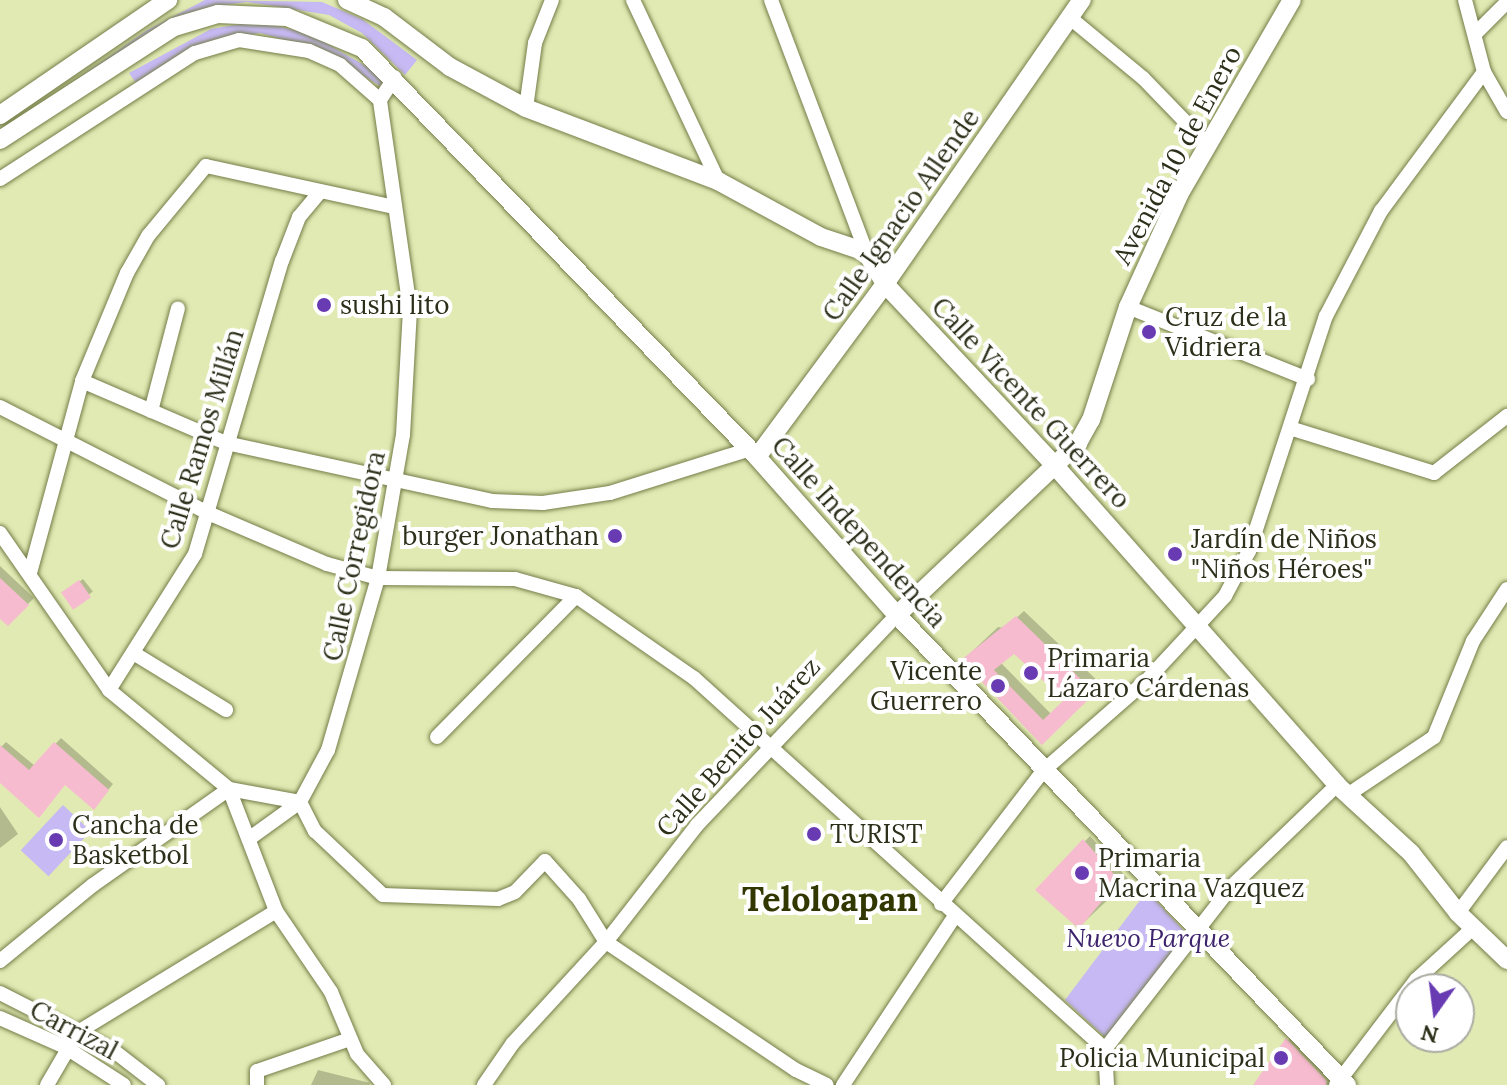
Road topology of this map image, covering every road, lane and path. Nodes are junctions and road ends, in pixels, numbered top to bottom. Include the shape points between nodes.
1 (347, 0) edge
2 (552, 0) edge
3 (633, 0) edge
4 (771, 0) edge
5 (1292, 0) edge
6 (1465, 0) edge
7 (156, 2) edge
8 (1507, 2) edge
9 (1076, 5) edge
10 (1476, 33) junction
11 (1484, 72) junction
12 (395, 77) junction
13 (380, 100) junction
14 (526, 108) junction
15 (1507, 111) edge
16 (0, 115) edge
17 (0, 140) edge
18 (1207, 144) junction
19 (0, 179) edge
20 (718, 181) junction
21 (319, 193) junction
22 (394, 207) junction
23 (866, 252) junction
24 (885, 284) junction
25 (1128, 307) junction
26 (178, 308) dead end
27 (1308, 379) junction
28 (82, 381) junction
29 (0, 407) edge
30 (151, 411) junction
31 (1507, 416) edge
32 (1293, 429) junction
33 (65, 437) junction
34 (226, 443) junction
35 (754, 453) junction
36 (1056, 467) junction
37 (398, 485) junction
38 (208, 513) junction
39 (0, 533) edge
40 (30, 573) junction
41 (378, 578) junction
42 (1507, 589) edge
43 (576, 596) junction
44 (897, 615) junction
45 (1200, 628) junction
46 (135, 654) junction
47 (109, 690) junction
48 (226, 710) dead end
49 (437, 737) dead end
50 (768, 745) junction
51 (1043, 771) junction
52 (229, 789) junction
53 (1343, 790) junction
54 (300, 802) junction
55 (250, 838) junction
56 (1507, 847) edge
57 (941, 904) junction
58 (276, 911) junction
59 (1458, 913) junction
60 (954, 917) junction
61 (1473, 928) junction
62 (1200, 931) junction
63 (606, 942) junction
64 (1507, 960) edge
65 (0, 961) edge
66 (0, 993) edge
67 (0, 1018) edge
68 (78, 1032) junction
69 (350, 1039) junction
70 (65, 1047) junction
71 (1105, 1049) junction
72 (1341, 1083) edge
73 (47, 1085) edge
74 (124, 1085) edge
75 (158, 1085) edge
76 (257, 1085) edge
77 (384, 1085) edge
78 (484, 1085) edge
79 (827, 1085) edge
80 (843, 1085) edge
81 (1107, 1085) edge

1 - 14 main road via 409,33 450,67
2 - 14 street via 535,43
3 - 20 street
4 - 23 street
5 - 18 main road, Avenida 10 de Enero
6 - 10 street
7 - 16 main road
8 - 10 street
9 - 18 street
9 - 24 main road, Calle Ignacio Allende
10 - 11 street
11 - 15 street
11 - 27 street via 1381,211 1326,316
12 - 13 street
12 - 17 main road, Calle Independencia via 362,48 331,32 263,14 218,14 174,27
12 - 35 main road, Calle Independencia
13 - 19 street via 340,65 309,51 239,40 195,53
13 - 22 street, Calle Corregidora
14 - 20 main road
18 - 25 main road, Avenida 10 de Enero
20 - 23 main road via 821,237
21 - 22 street
21 - 28 street via 206,166 148,236
21 - 34 street, Calle Ramos Millán via 293,232
22 - 37 street, Calle Corregidora via 410,309
23 - 24 main road, Calle Vicente Guerrero
24 - 35 main road, Calle Ignacio Allende
24 - 36 main road, Calle Vicente Guerrero
25 - 27 street
25 - 36 main road, Avenida 10 de Enero via 1091,420
26 - 30 street
27 - 32 street
28 - 30 street
28 - 33 street
29 - 33 street
30 - 34 street
31 - 32 street via 1434,473 1378,451
32 - 45 street via 1249,551
33 - 38 street
33 - 40 street
34 - 37 street
34 - 38 street, Calle Ramos Millán
35 - 37 street via 610,493 543,503 492,501
35 - 44 main road, Calle Independencia
36 - 44 main road, Calle Benito Juárez
36 - 45 main road, Calle Vicente Guerrero
37 - 41 street, Calle Corregidora
38 - 41 street via 293,552
38 - 46 street, Calle Ramos Millán via 195,554
39 - 40 street
40 - 47 street
41 - 43 street via 515,579
41 - 54 street, Calle Corregidora via 345,703
42 - 53 street via 1473,641 1434,737
43 - 49 street
43 - 50 street via 694,678
44 - 50 street, Calle Benito Juárez
44 - 51 main road, Calle Independencia
45 - 51 street
45 - 53 main road, Calle Vicente Guerrero
46 - 47 street, Calle Ramos Millán
46 - 48 street
47 - 52 street
50 - 57 street
50 - 63 street, Calle Benito Juárez via 697,825
51 - 57 street
51 - 62 main road, Calle Independencia
52 - 54 street
52 - 55 street
52 - 65 street via 93,885
53 - 59 main road, Calle Vicente Guerrero via 1411,853
53 - 62 street via 1231,887
54 - 55 street
54 - 63 street via 315,831 383,895 498,899 515,892 545,861 579,899
55 - 58 street
56 - 59 street
57 - 60 street
58 - 68 street
58 - 69 street via 331,992
59 - 61 main road, Calle Vicente Guerrero
60 - 71 street
60 - 80 street
61 - 64 main road, Calle Vicente Guerrero
61 - 72 street via 1416,980
62 - 71 street
62 - 72 main road, Calle Independencia
63 - 78 street, Calle Benito Juárez via 513,1043
63 - 79 street via 796,1070
66 - 68 street
67 - 70 street, Carrizal
68 - 70 street
68 - 75 street
69 - 76 street via 257,1071
69 - 77 street
70 - 73 street
70 - 74 street, Carrizal
71 - 81 street

